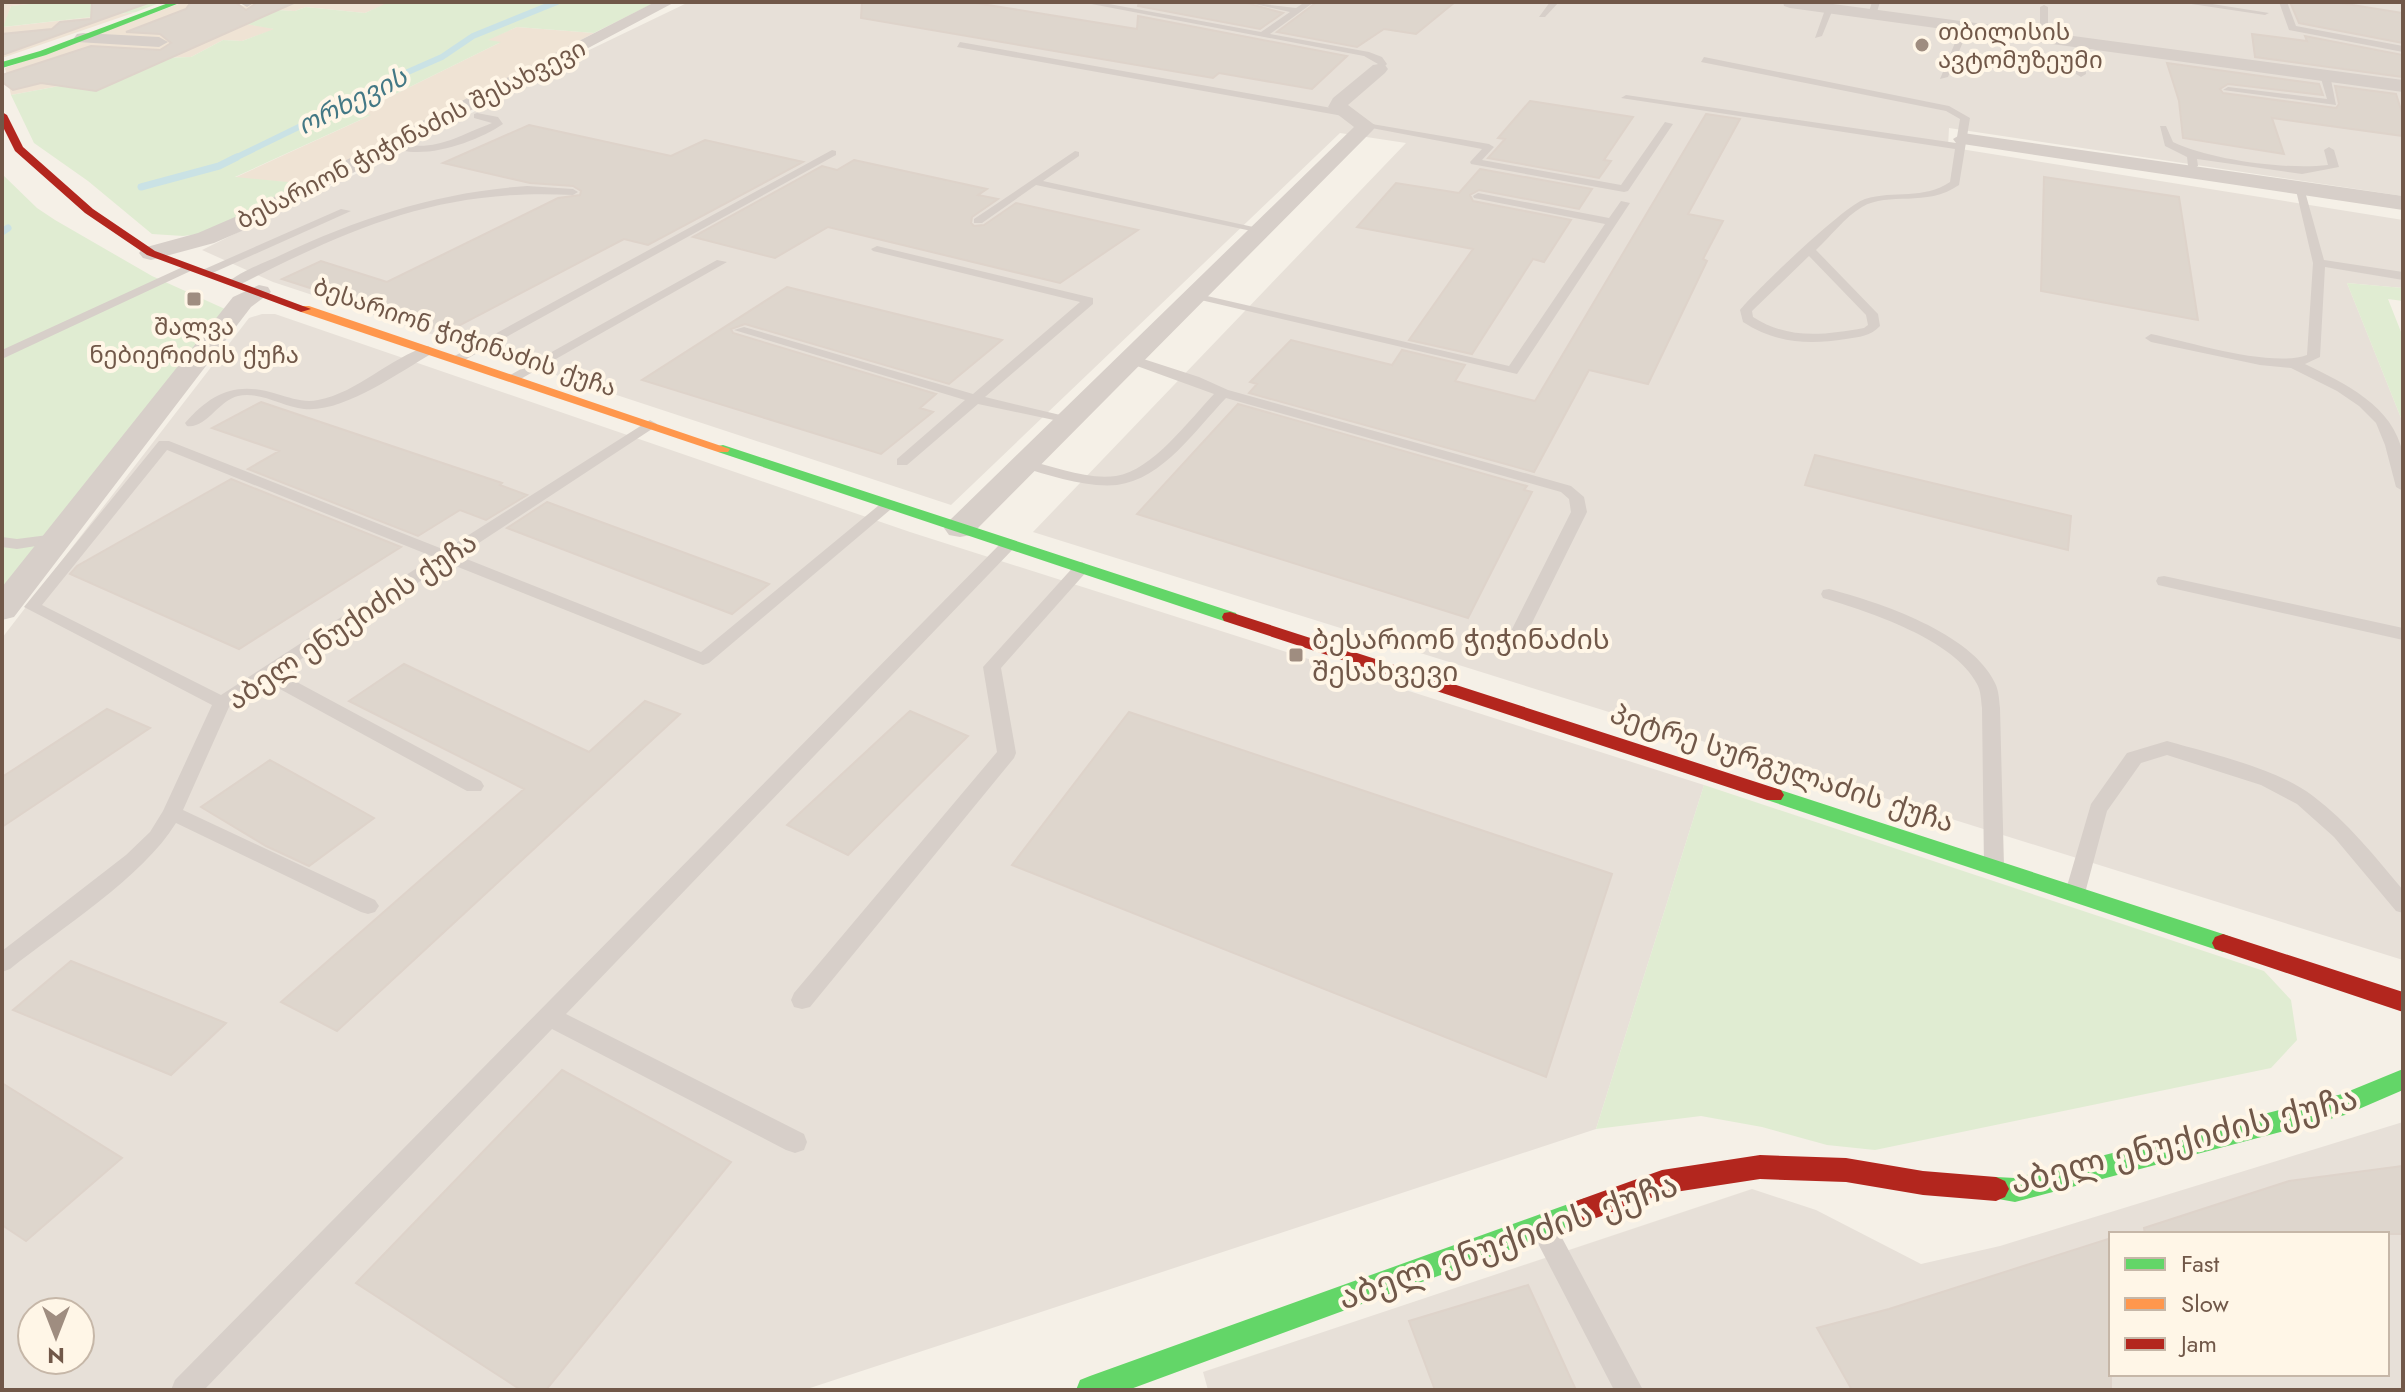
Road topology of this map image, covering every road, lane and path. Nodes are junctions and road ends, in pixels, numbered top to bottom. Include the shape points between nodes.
1 (178, 2) edge
2 (667, 2) edge
3 (1084, 2) edge
4 (1250, 2) edge
5 (1310, 2) edge
6 (1555, 2) edge
7 (2182, 2) edge
8 (2283, 2) edge
9 (1785, 3) edge
10 (2044, 7) dead end
11 (1874, 8) edge
12 (1829, 9) junction
13 (1298, 11) junction
14 (2265, 13) dead end
15 (1542, 15) dead end
16 (1965, 28) junction
17 (1264, 34) junction
18 (1818, 36) dead end
19 (83, 38) junction
20 (2044, 39) junction
21 (159, 42) dead end
22 (2080, 43) junction
23 (960, 45) dead end
24 (2403, 49) edge
25 (1704, 60) dead end
26 (2, 65) edge
27 (1379, 69) joint
28 (2081, 74) dead end
29 (2325, 75) junction
30 (1943, 77) dead end
31 (2403, 86) edge
32 (2228, 90) dead end
33 (1626, 98) dead end
34 (1343, 113) junction
35 (2, 115) edge
36 (477, 116) dead end
37 (1668, 124) dead end
38 (1366, 126) junction
39 (2163, 128) dead end
40 (1962, 143) junction
41 (392, 145) junction
42 (2329, 150) dead end
43 (832, 153) dead end
44 (1075, 154) dead end
45 (2193, 164) junction
46 (1035, 182) junction
47 (2299, 188) junction
48 (573, 192) dead end
49 (1478, 196) dead end
50 (1625, 203) dead end
51 (2403, 203) edge
52 (345, 211) dead end
53 (978, 221) dead end
54 (1612, 222) junction
55 (1261, 230) junction
56 (877, 249) dead end
57 (1809, 250) junction
58 (151, 253) junction
59 (721, 262) dead end
60 (2319, 263) junction
61 (198, 270) junction
62 (2403, 276) edge
63 (246, 287) junction
64 (1194, 297) junction
65 (740, 330) dead end
66 (2151, 338) dead end
67 (428, 350) junction
68 (2, 355) edge
69 (456, 359) junction
70 (1131, 359) junction
71 (2294, 364) junction
72 (512, 378) junction
73 (1223, 393) junction
74 (975, 399) junction
75 (1068, 421) junction
76 (192, 423) dead end
77 (650, 424) junction
78 (902, 462) dead end
79 (1025, 464) junction
80 (2403, 487) edge
81 (889, 504) junction
82 (960, 528) junction
83 (56, 539) junction
84 (2, 542) edge
85 (1009, 544) junction
86 (447, 556) junction
87 (1082, 567) junction
88 (2164, 581) dead end
89 (1829, 594) dead end
90 (2, 609) edge
91 (2403, 634) edge
92 (1515, 641) dead end
93 (267, 674) junction
94 (222, 703) junction
95 (474, 786) dead end
96 (172, 813) junction
97 (1994, 867) junction
98 (2075, 893) junction
99 (2403, 905) edge
100 (368, 906) dead end
101 (2, 963) edge
102 (802, 1000) dead end
103 (2403, 1002) edge
104 (549, 1016) junction
105 (2403, 1079) edge
106 (795, 1142) dead end
107 (1541, 1226) junction
108 (185, 1390) edge
109 (1090, 1390) edge
110 (1629, 1390) edge

1 - 19 street
2 - 41 street, ბესარიონ ჭიჭინაძის შესახვევი
3 - 17 lane
4 - 13 lane
5 - 13 lane
6 - 15 lane
7 - 14 lane
8 - 24 lane via 2292,28
9 - 12 street
10 - 20 lane
11 - 12 street
11 - 16 street
12 - 18 lane
13 - 17 lane
16 - 20 street
16 - 30 lane
17 - 27 lane via 1366,54 1379,59
19 - 21 street
19 - 26 street
20 - 22 street
22 - 28 lane
22 - 29 street
23 - 34 lane
25 - 40 lane via 1949,109 1965,118
27 - 34 street via 1340,102
29 - 31 street
29 - 32 lane via 2333,103
33 - 40 lane
34 - 38 street
35 - 58 street, ბესარიონ ჭიჭინაძის ქუჩა via 19,149 89,211
36 - 41 lane via 498,124 433,150
37 - 38 lane via 1624,189 1475,162 1489,147
38 - 55 street
39 - 45 lane via 2169,144
40 - 45 street
40 - 57 lane via 1950,187 1920,196 1869,199
41 - 58 street, ბესარიონ ჭიჭინაძის შესახვევი via 243,222
42 - 45 lane via 2334,167 2302,171
43 - 69 lane
44 - 46 lane
45 - 47 street
46 - 53 lane
46 - 55 lane
47 - 51 street
47 - 60 lane
48 - 63 lane via 543,189 435,199 359,223
49 - 54 lane
50 - 54 lane
52 - 61 lane
54 - 64 lane via 1512,371
55 - 64 street
56 - 74 lane via 1089,301
57 - 57 lane via 1746,310 1747,319 1763,331 1790,339 1813,341 1868,331 1874,326 1872,314
58 - 61 street, ბესარიონ ჭიჭინაძის ქუჩა
59 - 72 lane
60 - 62 lane
60 - 71 lane via 2313,357
61 - 63 street, ბესარიონ ჭიჭინაძის ქუჩა
61 - 68 lane
63 - 67 street, ბესარიონ ჭიჭინაძის ქუჩა
63 - 83 street via 242,302
64 - 70 street
65 - 74 lane
66 - 71 lane
67 - 69 street, ბესარიონ ჭიჭინაძის ქუჩა
67 - 76 lane via 328,403 300,406 252,389 240,390 228,393
69 - 72 street, ბესარიონ ჭიჭინაძის ქუჩა
70 - 73 lane
70 - 75 street
71 - 80 lane via 2356,399 2381,421 2395,450
72 - 77 street, ბესარიონ ჭიჭინაძის ქუჩა
73 - 79 lane via 1145,472 1100,479
73 - 92 lane via 1566,489 1576,497 1579,512
74 - 75 lane
74 - 78 lane
75 - 79 street
77 - 81 street, ბესარიონ ჭიჭინაძის ქუჩა
77 - 86 lane, აბელ ენუქიძის ქუჩა
79 - 82 street
81 - 82 street, ბესარიონ ჭიჭინაძის ქუჩა
81 - 86 lane via 703,659
82 - 85 street, პეტრე სურგულაძის ქუჩა
83 - 84 lane
83 - 90 street
85 - 87 street, პეტრე სურგულაძის ქუჩა
85 - 104 lane
86 - 93 lane, აბელ ენუქიძის ქუჩა
86 - 94 lane via 164,444 32,607
87 - 97 street, პეტრე სურგულაძის ქუჩა
87 - 102 lane via 992,667 1007,753
88 - 91 lane
89 - 97 lane via 1885,611 1941,642 1986,684
93 - 94 lane, აბელ ენუქიძის ქუჩა
93 - 95 lane
94 - 96 lane, აბელ ენუქიძის ქუჩა
96 - 100 lane
96 - 101 lane, აბელ ენუქიძის ქუჩა via 133,861
97 - 98 street, პეტრე სურგულაძის ქუჩა
98 - 99 lane via 2098,809 2134,758 2167,748 2268,780 2304,799 2341,832
98 - 103 street, პეტრე სურგულაძის ქუჩა
104 - 106 lane
104 - 108 lane
105 - 107 street, აბელ ენუქიძის ქუჩა via 2345,1104 2015,1190 1846,1170 1760,1167 1662,1182
107 - 109 street, აბელ ენუქიძის ქუჩა
107 - 110 lane

